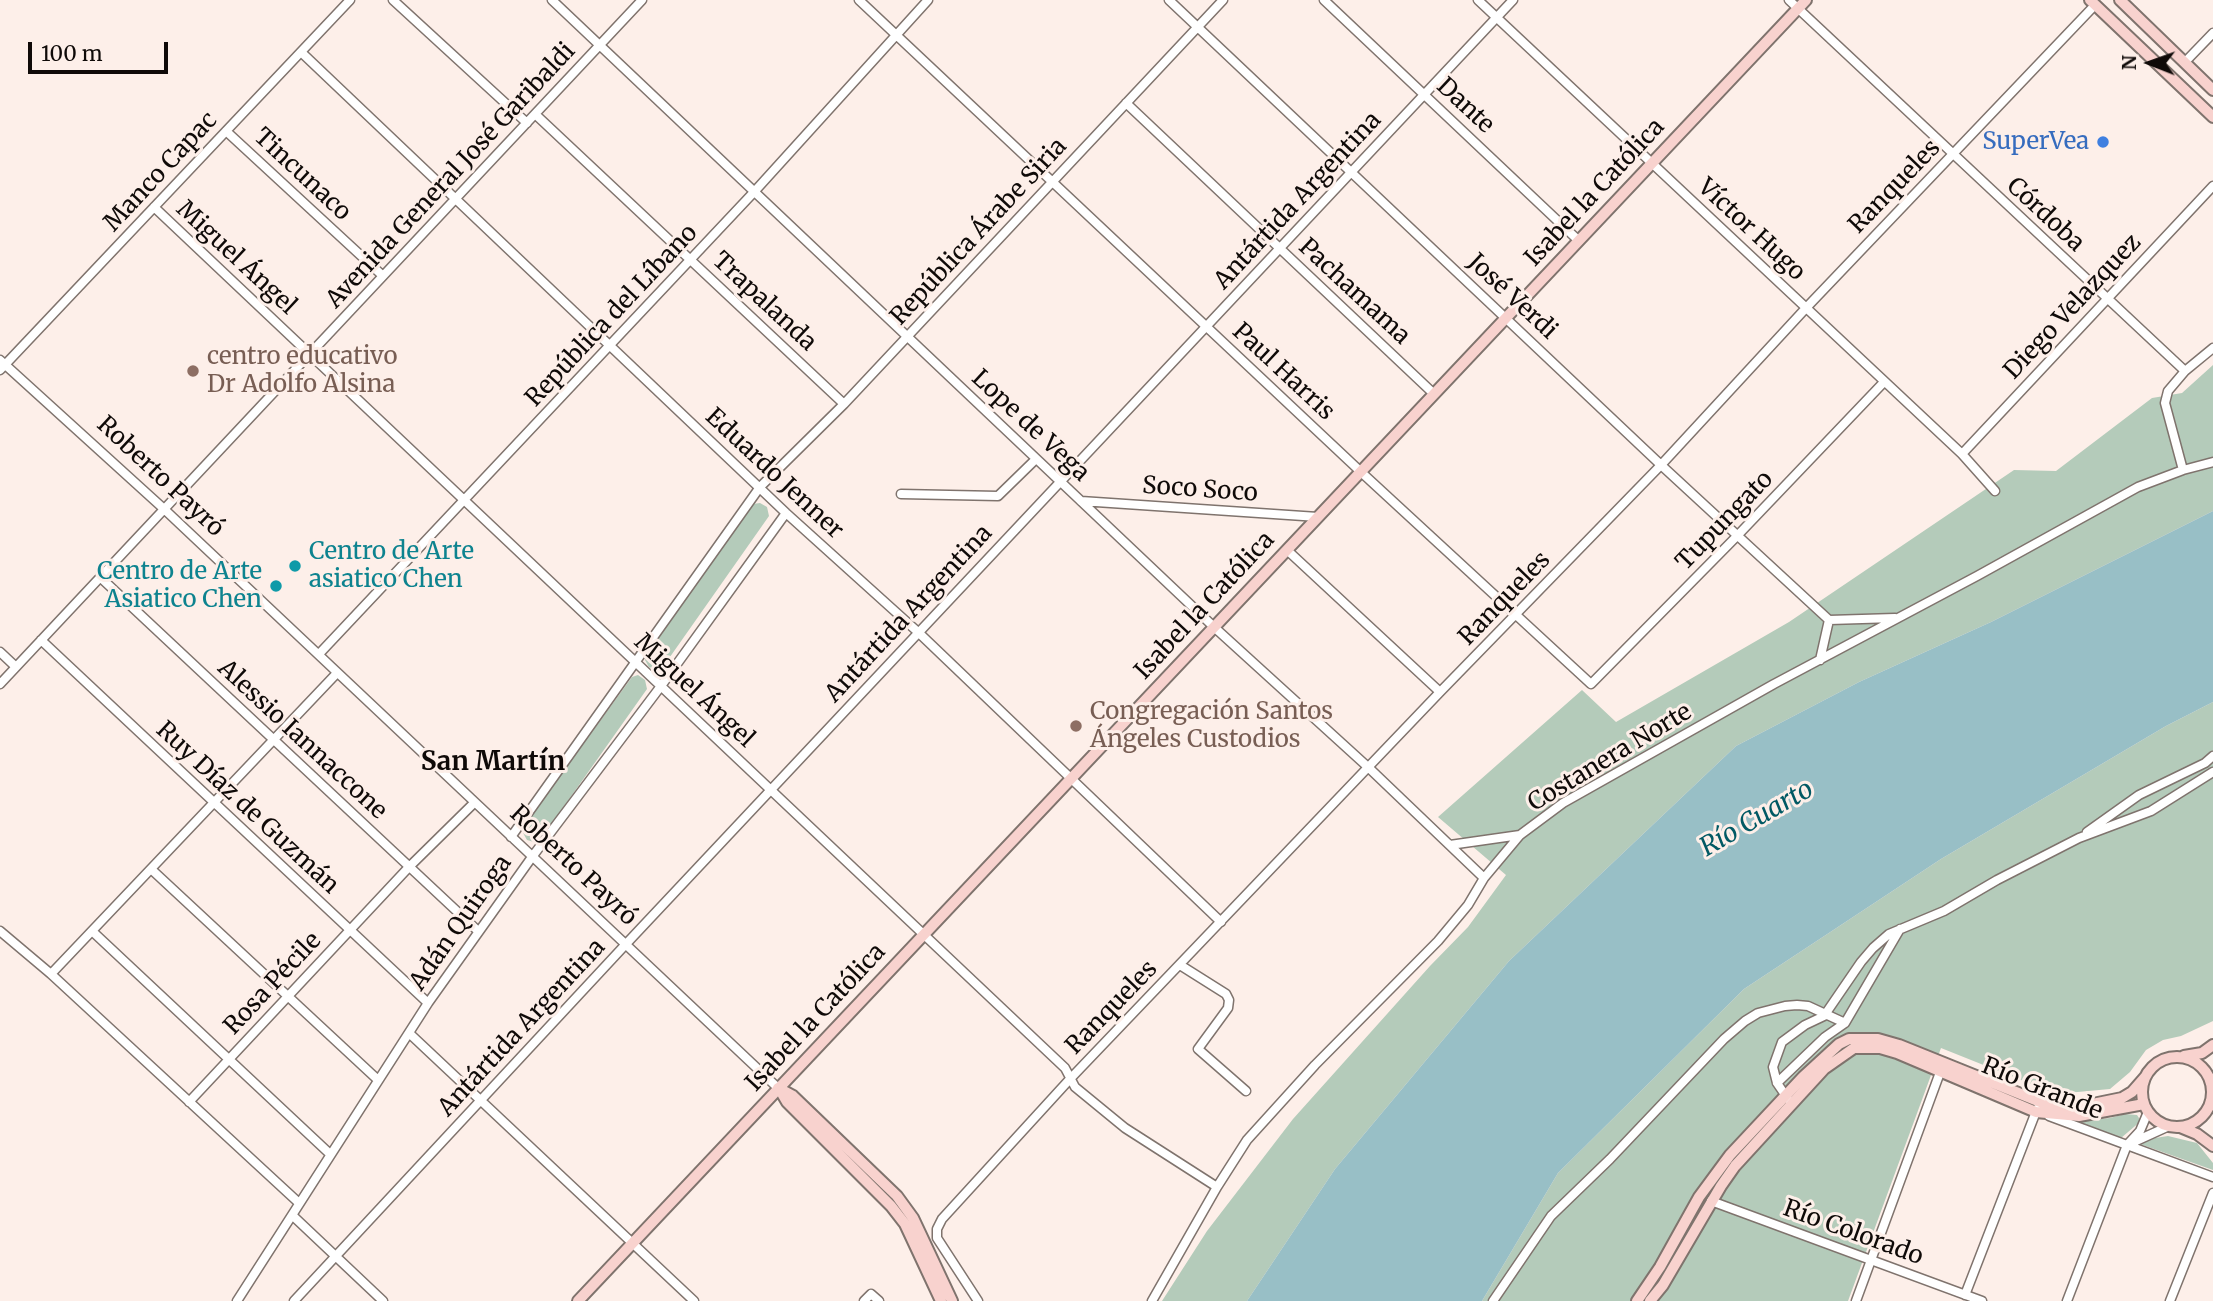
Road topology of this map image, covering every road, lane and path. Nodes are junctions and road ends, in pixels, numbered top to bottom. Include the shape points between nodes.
1 (351, 0) edge
2 (393, 0) edge
3 (552, 0) edge
4 (642, 0) edge
5 (859, 0) edge
6 (928, 0) edge
7 (1169, 0) edge
8 (1223, 0) edge
9 (1325, 0) edge
10 (1478, 0) edge
11 (1513, 0) edge
12 (1789, 0) edge
13 (2120, 0) edge
14 (2095, 2) edge
15 (1802, 4) edge
16 (1496, 18) junction
17 (1197, 26) junction
18 (2213, 33) edge
19 (895, 34) junction
20 (600, 45) junction
21 (301, 52) junction
22 (2185, 62) junction
23 (2213, 90) edge
24 (1424, 94) junction
25 (1126, 103) junction
26 (535, 114) junction
27 (2213, 117) edge
28 (527, 123) junction
29 (226, 131) junction
30 (1953, 155) junction
31 (1652, 164) junction
32 (1351, 172) junction
33 (1052, 182) junction
34 (2213, 186) edge
35 (754, 192) junction
36 (454, 200) junction
37 (154, 207) junction
38 (1579, 240) junction
39 (1279, 249) junction
40 (691, 260) junction
41 (383, 276) junction
42 (2106, 299) junction
43 (1806, 308) junction
44 (1506, 318) junction
45 (1206, 327) junction
46 (907, 336) junction
47 (610, 346) junction
48 (2213, 348) edge
49 (310, 354) junction
50 (2, 365) edge
51 (2185, 371) junction
52 (1884, 382) junction
53 (1434, 394) junction
54 (844, 404) junction
55 (1962, 454) junction
56 (1036, 458) junction
57 (2213, 462) edge
58 (1661, 465) junction
59 (2183, 470) junction
60 (1361, 472) junction
61 (1060, 482) junction
62 (760, 487) junction
63 (1995, 491) dead end
64 (901, 494) dead end
65 (464, 500) junction
66 (1081, 501) junction
67 (164, 509) junction
68 (786, 513) junction
69 (1318, 517) junction
70 (1737, 536) junction
71 (1287, 550) junction
72 (100, 577) junction
73 (1516, 616) junction
74 (1898, 618) junction
75 (1829, 620) junction
76 (1214, 627) junction
77 (919, 633) junction
78 (41, 640) junction
79 (0, 652) edge
80 (319, 654) junction
81 (1820, 660) junction
82 (635, 662) junction
83 (16, 667) junction
84 (337, 673) junction
85 (0, 684) edge
86 (1591, 684) joint
87 (661, 686) junction
88 (1440, 692) junction
89 (273, 740) junction
90 (2213, 756) edge
91 (1369, 768) junction
92 (2213, 772) edge
93 (1070, 779) junction
94 (771, 790) junction
95 (212, 803) junction
96 (474, 803) junction
97 (1520, 835) junction
98 (511, 837) junction
99 (2079, 838) junction
100 (1450, 845) junction
101 (532, 857) junction
102 (409, 867) junction
103 (151, 869) junction
104 (1484, 878) junction
105 (1221, 922) junction
106 (1901, 928) junction
107 (0, 931) edge
108 (92, 931) junction
109 (349, 931) junction
110 (478, 931) junction
111 (924, 934) junction
112 (626, 944) junction
113 (1180, 965) junction
114 (51, 974) junction
115 (288, 995) junction
116 (428, 1003) junction
117 (1824, 1016) junction
118 (1845, 1023) junction
119 (409, 1033) junction
120 (2213, 1045) edge
121 (2183, 1057) junction
122 (229, 1059) junction
123 (1942, 1067) junction
124 (2210, 1067) edge
125 (2146, 1076) junction
126 (1070, 1079) junction
127 (378, 1080) junction
128 (1777, 1083) junction
129 (778, 1088) junction
130 (1247, 1091) dead end
131 (1789, 1100) junction
132 (481, 1101) junction
133 (2212, 1101) edge
134 (189, 1102) junction
135 (2038, 1107) junction
136 (2146, 1108) junction
137 (2174, 1127) junction
138 (2127, 1145) junction
139 (2213, 1146) edge
140 (330, 1154) junction
141 (2213, 1177) edge
142 (1217, 1187) junction
143 (2213, 1193) edge
144 (1711, 1201) junction
145 (299, 1203) junction
146 (292, 1215) junction
147 (632, 1243) junction
148 (337, 1258) junction
149 (1872, 1261) junction
150 (1965, 1295) junction
151 (237, 1301) edge
152 (295, 1301) edge
153 (383, 1301) edge
154 (578, 1301) edge
155 (694, 1301) edge
156 (864, 1301) edge
157 (879, 1301) edge
158 (941, 1301) edge
159 (952, 1301) edge
160 (978, 1301) edge
161 (1152, 1301) edge
162 (1493, 1301) edge
163 (1637, 1301) edge
164 (1650, 1301) edge
165 (1856, 1301) edge
166 (1982, 1301) edge
167 (2067, 1301) edge
168 (2170, 1301) edge

1 - 21 street, Manco Capac
2 - 28 street
3 - 20 street, Lope de Vega
4 - 20 street, Avenida General José Garibaldi
5 - 19 street, Paul Harris
6 - 19 street, República del Líbano
7 - 17 street, José Verdi
8 - 17 street, República Árabe Siria
9 - 24 street, Dante
10 - 16 street, Víctor Hugo
11 - 16 street, Antártida Argentina
12 - 15 street, Córdoba
13 - 22 main road
14 - 27 main road
14 - 30 street, Ranqueles
15 - 30 street, Córdoba
15 - 31 main road, Isabel la Católica
16 - 24 street, Antártida Argentina
16 - 31 street, Víctor Hugo
17 - 25 street, República Árabe Siria
17 - 32 street, José Verdi
18 - 22 street
19 - 33 street, Paul Harris
19 - 35 street, República del Líbano
20 - 26 street, Avenida General José Garibaldi
20 - 35 street, Lope de Vega
21 - 29 street, Manco Capac
21 - 36 street, Eduardo Jenner
22 - 23 main road
24 - 32 street, Antártida Argentina
24 - 38 street, Dante
25 - 33 street, República Árabe Siria
25 - 39 street, Pachamama
26 - 28 street, Avenida General José Garibaldi
26 - 40 street, Trapalanda
28 - 36 street, Avenida General José Garibaldi
29 - 37 street, Manco Capac
29 - 41 street, Tincunaco
30 - 42 street, Córdoba
30 - 43 street, Ranqueles
31 - 38 main road, Isabel la Católica
31 - 43 street, Víctor Hugo
32 - 39 street, Antártida Argentina
32 - 44 street, José Verdi
33 - 45 street, Paul Harris
33 - 46 street, República Árabe Siria
34 - 42 street, Diego Velazquez
35 - 40 street, República del Líbano
35 - 46 street, Lope de Vega
36 - 41 street, Avenida General José Garibaldi
36 - 47 street, Eduardo Jenner
37 - 49 street, Miguel Ángel
37 - 50 street, Manco Capac
38 - 44 main road, Isabel la Católica
39 - 45 street, Antártida Argentina
39 - 53 street, Pachamama
40 - 47 street, República del Líbano
40 - 54 street, Trapalanda
41 - 49 street, Avenida General José Garibaldi
42 - 51 street, Córdoba
42 - 55 street, Diego Velazquez
43 - 52 street, Víctor Hugo
43 - 58 street, Ranqueles
44 - 53 main road, Isabel la Católica
44 - 58 street, José Verdi
45 - 60 street, Paul Harris
45 - 61 street, Antártida Argentina
46 - 54 street, República Árabe Siria
46 - 56 street, Lope de Vega
47 - 62 street, Eduardo Jenner
47 - 65 street, República del Líbano
48 - 51 street
49 - 65 street, Miguel Ángel
49 - 67 street, Avenida General José Garibaldi
50 - 67 street, Roberto Payró
51 - 59 street via 2168,391 2165,403
52 - 55 street, Víctor Hugo
52 - 70 street, Tupungato
53 - 60 main road, Isabel la Católica
54 - 62 street, República Árabe Siria
55 - 63 street, Víctor Hugo
56 - 61 street, Lope de Vega
56 - 64 street via 998,496
57 - 59 street, Costanera Norte
58 - 70 street, José Verdi
58 - 73 street, Ranqueles
59 - 74 street, Costanera Norte via 2138,487
60 - 69 main road, Isabel la Católica
60 - 73 street, Paul Harris
61 - 66 street, Lope de Vega
61 - 77 street, Antártida Argentina
62 - 68 street, Eduardo Jenner
62 - 82 street, Adán Quiroga
65 - 80 street, República del Líbano
65 - 82 street, Miguel Ángel
66 - 69 street, Soco Soco
66 - 76 street, Lope de Vega
67 - 72 street, Avenida General José Garibaldi
67 - 80 street, Roberto Payró
68 - 77 street, Eduardo Jenner
68 - 87 street, Adán Quiroga
69 - 71 main road, Isabel la Católica
70 - 75 street, José Verdi
70 - 86 street, Tupungato
71 - 76 main road, Isabel la Católica
71 - 88 street
72 - 78 street, Avenida General José Garibaldi
72 - 89 street, Alessio Iannaccone
73 - 86 street, Paul Harris
73 - 88 street, Ranqueles
74 - 75 street
74 - 81 street, Costanera Norte
75 - 81 street
76 - 91 street, Lope de Vega
76 - 93 main road, Isabel la Católica
77 - 93 street, Eduardo Jenner
77 - 94 street, Antártida Argentina
78 - 83 street, Avenida General José Garibaldi
78 - 95 street, Ruy Díaz de Guzmán
79 - 83 street
80 - 84 street, Roberto Payró
81 - 97 street, Costanera Norte via 1563,803
82 - 87 street, Miguel Ángel
82 - 98 street, Adán Quiroga
83 - 85 street, Avenida General José Garibaldi
84 - 89 street
84 - 96 street, Roberto Payró
87 - 94 street, Miguel Ángel
87 - 101 street, Adán Quiroga
88 - 91 street, Ranqueles
89 - 95 street
89 - 102 street, Alessio Iannaccone
90 - 99 street via 2139,795
91 - 100 street, Lope de Vega
91 - 105 street, Ranqueles
92 - 99 street via 2151,811
93 - 105 street, Eduardo Jenner
93 - 111 main road, Isabel la Católica
94 - 111 street, Miguel Ángel
94 - 112 street, Antártida Argentina
95 - 103 street
95 - 109 street, Ruy Díaz de Guzmán
96 - 98 street, Roberto Payró
96 - 102 street, Rosa Pécile
97 - 100 street
97 - 104 street, Costanera Norte
98 - 101 street, Roberto Payró
99 - 106 street via 1944,911
100 - 104 street, Lope de Vega
101 - 110 street, Adán Quiroga
101 - 112 street, Roberto Payró
102 - 109 street, Rosa Pécile
102 - 110 street, Alessio Iannaccone
103 - 108 street
103 - 115 street
104 - 142 street, Costanera Norte via 1438,941 1247,1140
105 - 113 street, Ranqueles
106 - 117 street via 1873,947
106 - 118 street
107 - 114 street
108 - 114 street
108 - 122 street
109 - 115 street, Rosa Pécile
109 - 116 street, Ruy Díaz de Guzmán
110 - 116 street, Adán Quiroga
111 - 126 street, Miguel Ángel via 1065,1068
111 - 129 main road, Isabel la Católica
112 - 129 street, Roberto Payró
112 - 132 street, Antártida Argentina
113 - 126 street, Ranqueles
113 - 130 street via 1226,994 1228,1008 1198,1049
114 - 134 street
115 - 122 street, Rosa Pécile
115 - 127 street
116 - 119 street, Adán Quiroga
117 - 118 street
117 - 128 street via 1782,1042 1773,1067
117 - 162 street via 1808,1006 1785,1006 1758,1013 1724,1039 1551,1216
118 - 128 street
119 - 127 street, Adán Quiroga
119 - 132 street
120 - 121 main road
121 - 124 main road
121 - 125 main road via 2159,1061
122 - 134 street, Rosa Pécile
122 - 140 street
123 - 131 main road, Río Grande via 1880,1048 1854,1048
123 - 131 main road via 1878,1038 1849,1039 1827,1055
123 - 135 main road, Río Grande
123 - 149 street
124 - 133 main road
125 - 135 main road via 2132,1092 2108,1102
125 - 136 main road via 2142,1094
126 - 142 street, Miguel Ángel via 1125,1128
126 - 160 street, Ranqueles via 937,1228 937,1238
127 - 140 street, Adán Quiroga
128 - 131 street
129 - 147 main road, Isabel la Católica
129 - 158 main road, Roberto Payró via 905,1224
129 - 159 main road, Roberto Payró via 793,1096 897,1196 913,1218
131 - 144 main road
131 - 163 main road via 1713,1177
132 - 147 street
132 - 148 street, Antártida Argentina
133 - 137 main road via 2200,1119
134 - 145 street
135 - 136 main road via 2079,1116
135 - 138 street, Río Grande
135 - 150 street
136 - 137 main road via 2161,1123
136 - 138 street via 2140,1132
137 - 138 street
137 - 139 main road via 2197,1134
138 - 141 street, Río Grande
138 - 167 street
140 - 145 street, Adán Quiroga
142 - 161 street, Costanera Norte
143 - 168 street
144 - 149 street, Río Colorado
144 - 164 main road
145 - 146 street, Adán Quiroga
146 - 148 street
146 - 151 street, Adán Quiroga
147 - 154 main road, Isabel la Católica
147 - 155 street
148 - 152 street
148 - 153 street
149 - 150 street, Río Colorado
149 - 165 street
150 - 166 street, Río Colorado
156 - 157 street via 871,1294

